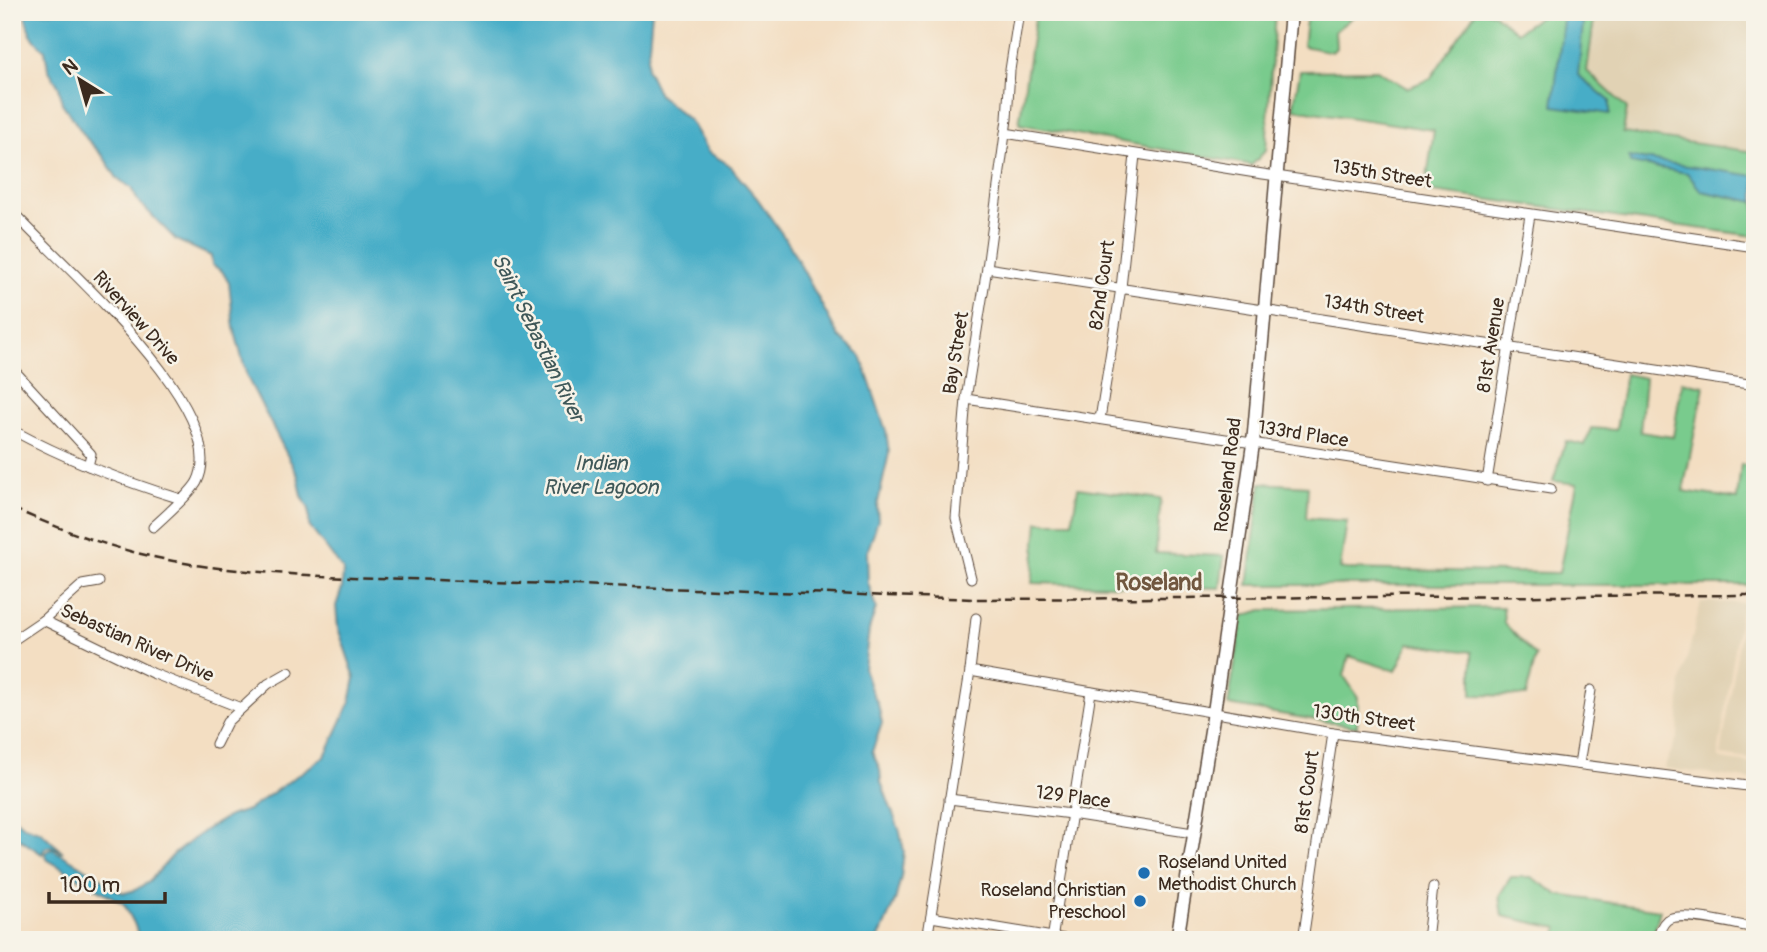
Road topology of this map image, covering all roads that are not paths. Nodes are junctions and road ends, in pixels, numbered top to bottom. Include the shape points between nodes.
1 (1020, 12) edge
2 (1292, 12) edge
3 (1005, 132) junction
4 (1135, 155) junction
5 (1276, 176) junction
6 (12, 212) edge
7 (1530, 215) junction
8 (1755, 247) edge
9 (987, 268) junction
10 (1121, 288) junction
11 (1264, 310) junction
12 (1509, 347) junction
13 (12, 368) edge
14 (1755, 385) edge
15 (966, 399) junction
16 (1100, 419) junction
17 (12, 430) edge
18 (1253, 444) junction
19 (88, 466) junction
20 (1487, 481) junction
21 (1552, 489) dead end
22 (181, 499) junction
23 (153, 527) dead end
24 (971, 578) dead end
25 (99, 582) dead end
26 (976, 618) dead end
27 (43, 620) junction
28 (12, 641) edge
29 (970, 671) junction
30 (289, 672) dead end
31 (1591, 690) dead end
32 (1091, 692) junction
33 (241, 708) junction
34 (1214, 712) junction
35 (1333, 733) junction
36 (216, 744) dead end
37 (1579, 764) junction
38 (1755, 787) edge
39 (949, 799) junction
40 (1071, 814) junction
41 (1193, 833) junction
42 (1433, 887) dead end
43 (931, 917) junction
44 (1755, 928) edge
45 (1052, 939) edge
46 (927, 940) edge
47 (1071, 940) edge
48 (1177, 940) edge
49 (1303, 940) edge
50 (1427, 940) edge
51 (1657, 940) edge

1 - 3 street, Bay Street
2 - 5 main road, Roseland Road
3 - 4 street, 135th Street
3 - 9 street, Bay Street
4 - 5 street, 135th Street
4 - 10 street, 82nd Court
5 - 7 street, 135th Street
5 - 11 main road, Roseland Road
6 - 22 street, Riverview Drive via 143,347 183,401 195,422 202,465 197,483
7 - 8 street, 135th Street
7 - 12 street, 81st Avenue
9 - 10 street, 134th Street
9 - 15 street, Bay Street
10 - 11 street, 134th Street
10 - 16 street, 82nd Court
11 - 12 street, 134th Street
11 - 18 main road, Roseland Road
12 - 14 street, 134th Street
12 - 20 street, 81st Avenue
13 - 19 street via 91,454
15 - 16 street, 133rd Place
15 - 24 street, Bay Street via 956,518
16 - 18 street, 133rd Place
17 - 19 street
18 - 20 street, 133rd Place
18 - 34 main road, Roseland Road
19 - 22 street
20 - 21 street, 133rd Place
22 - 23 street, Riverview Drive
25 - 27 street, Sebastian River Drive via 82,585
26 - 29 street
27 - 28 street
27 - 33 street, Sebastian River Drive via 152,673
29 - 32 street, 130th Street
29 - 39 street
30 - 33 street
31 - 37 street
32 - 34 street, 130th Street
32 - 40 street
33 - 36 street via 227,722
34 - 35 street, 130th Street
34 - 41 main road, Roseland Road
35 - 37 street, 130th Street
35 - 49 street, 81st Court
37 - 38 street, 130th Street
39 - 40 street, 129 Place
39 - 43 street
40 - 41 street, 129 Place
40 - 45 street
41 - 48 main road, Roseland Road
42 - 50 street
43 - 45 street
43 - 46 street
44 - 51 street via 1681,916 1668,920
45 - 47 street

